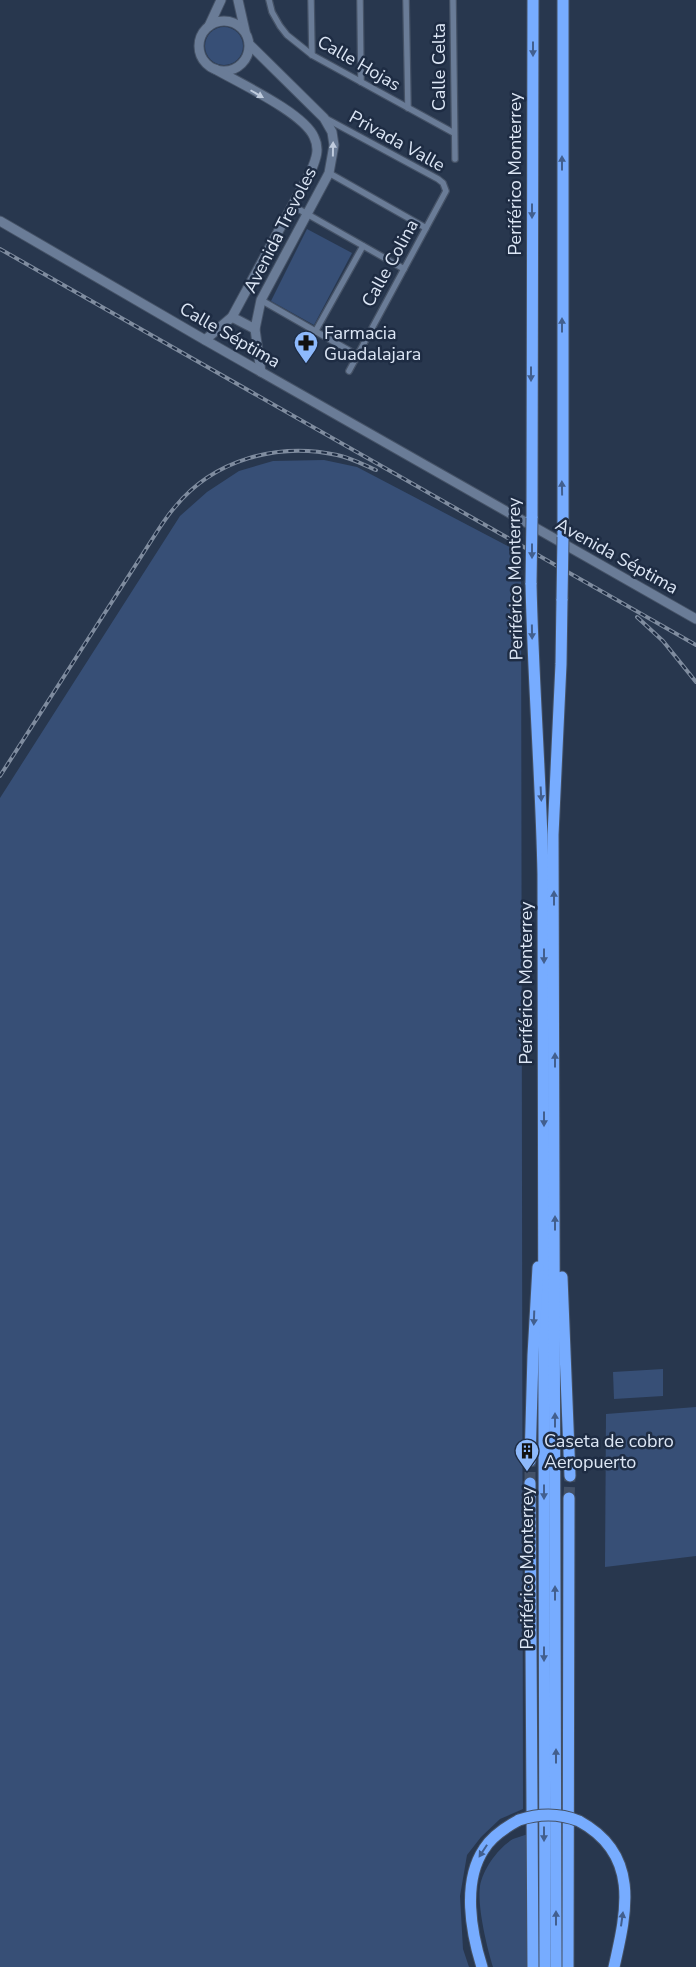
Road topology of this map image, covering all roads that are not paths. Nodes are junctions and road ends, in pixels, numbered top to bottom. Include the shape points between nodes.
1 (221, 0) edge
2 (238, 0) edge
3 (269, 0) edge
4 (312, 0) edge
5 (360, 0) edge
6 (406, 0) edge
7 (453, 0) edge
8 (533, 0) edge
9 (563, 0) edge
10 (209, 26) junction
11 (245, 31) junction
12 (250, 45) junction
13 (312, 55) junction
14 (215, 70) junction
15 (361, 82) junction
16 (408, 108) junction
17 (324, 118) junction
18 (454, 133) junction
19 (455, 159) dead end
20 (329, 173) junction
21 (444, 196) joint
22 (293, 206) junction
23 (306, 214) junction
24 (0, 220) edge
25 (426, 228) junction
26 (363, 246) junction
27 (404, 269) junction
28 (261, 300) junction
29 (232, 317) junction
30 (255, 329) junction
31 (316, 332) junction
32 (205, 340) junction
33 (357, 355) junction
34 (349, 371) dead end
35 (261, 372) junction
36 (527, 520) junction
37 (696, 619) edge
38 (544, 1236) junction
39 (555, 1241) junction
40 (530, 1461) tunnel mouth
41 (570, 1476) tunnel mouth
42 (530, 1483) tunnel mouth
43 (570, 1498) tunnel mouth
44 (482, 1967) edge
45 (533, 1967) edge
46 (545, 1967) edge
47 (556, 1967) edge
48 (568, 1967) edge
49 (614, 1967) edge

1 - 10 street
2 - 11 street
3 - 13 street, Calle Hojas via 272,12 287,36
4 - 13 street
5 - 15 street
6 - 16 street
7 - 18 street, Calle Celta
8 -> 36 highway, Periférico Monterrey
39 -> 9 highway, Periférico Monterrey, bridge via 553,835 563,537
10 - 11 street via 228,21
10 - 14 street via 203,32 199,50 202,58
11 - 12 street
12 - 14 street via 247,57 239,67 228,71
12 - 17 street, Avenida Trevoles
13 - 15 street, Calle Hojas
14 -> 22 street, Avenida Trevoles via 293,114 315,138 318,148 316,160
15 - 16 street, Calle Hojas
16 - 18 street, Calle Hojas
20 -> 17 street, Avenida Trevoles via 334,145 332,132
17 - 21 street, Privada Valle via 438,179 445,187
18 - 19 street, Calle Celta
20 - 23 street, Avenida Trevoles
20 - 25 street
21 - 25 street, Calle Colina
22 - 23 street
22 - 29 street, Avenida Trevoles
23 - 26 street
23 - 28 street, Avenida Trevoles
24 - 32 street, Calle Séptima
25 - 27 street, Calle Colina
26 - 27 street
26 - 31 street
27 - 33 street, Calle Colina
28 - 30 street, Avenida Trevoles
28 - 31 street
29 - 30 street
29 - 32 street, Avenida Trevoles
30 - 35 street, Avenida Trevoles
31 - 33 street
32 - 35 street, Calle Séptima
33 - 34 street, Calle Colina
35 - 36 street, Calle Séptima
36 - 37 street, Avenida Séptima
36 -> 38 highway, Periférico Monterrey, bridge via 543,874
38 -> 40 highway via 535,1294
38 -> 46 highway, Periférico Monterrey
39 - 41 highway via 562,1284
47 -> 39 highway, Periférico Monterrey
42 - 45 highway
43 - 48 highway
49 -> 44 highway, bridge via 625,1901 624,1874 619,1860 595,1831 579,1821 549,1814 519,1820 493,1837 474,1870 472,1917

